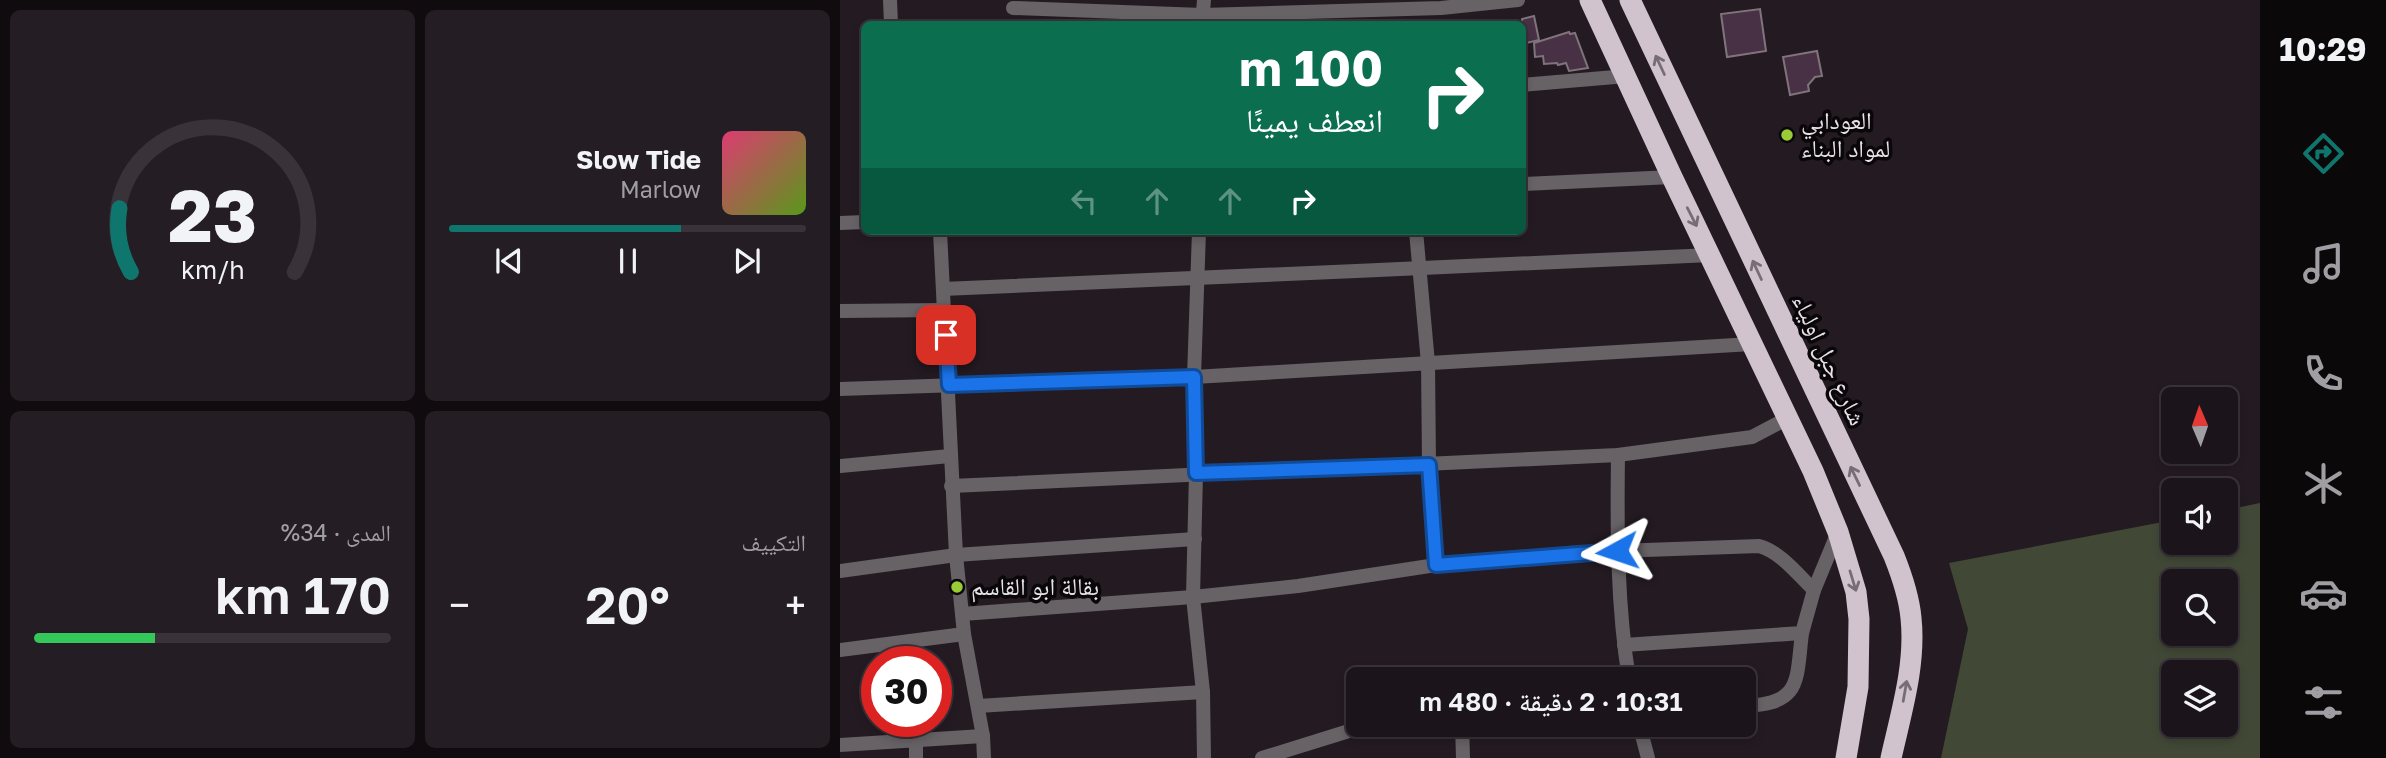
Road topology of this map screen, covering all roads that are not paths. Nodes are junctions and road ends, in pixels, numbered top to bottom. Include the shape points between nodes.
1 (890, 0) edge
2 (1518, 0) edge
3 (1590, 0) edge
4 (1630, 0) edge
5 (1013, 4) edge
6 (1103, 12) edge
7 (1203, 13) edge
8 (891, 21) edge
9 (1627, 76) junction
10 (1526, 85) edge
11 (1672, 177) junction
12 (1526, 184) edge
13 (861, 222) edge
14 (840, 223) edge
15 (940, 235) edge
16 (1199, 235) edge
17 (1417, 235) edge
18 (1711, 255) junction
19 (1421, 267) junction
20 (1198, 280) junction
21 (943, 289) junction
22 (944, 310) junction
23 (840, 311) edge
24 (1752, 344) junction
25 (1428, 363) junction
26 (1194, 377) junction
27 (949, 385) junction
28 (840, 389) edge
29 (1788, 418) junction
30 (1618, 455) junction
31 (950, 456) junction
32 (1429, 465) junction
33 (840, 466) edge
34 (1196, 473) junction
35 (951, 486) junction
36 (1838, 532) junction
37 (1195, 539) junction
38 (1617, 551) junction
39 (956, 555) junction
40 (1436, 565) junction
41 (840, 571) edge
42 (1814, 590) junction
43 (1194, 597) junction
44 (962, 614) junction
45 (1802, 633) junction
46 (964, 634) junction
47 (1624, 645) junction
48 (840, 650) edge
49 (1627, 667) edge
50 (1203, 692) junction
51 (1756, 705) edge
52 (978, 706) junction
53 (1346, 732) edge
54 (984, 736) junction
55 (1462, 737) edge
56 (1642, 737) edge
57 (916, 740) junction
58 (840, 745) edge
59 (1280, 754) edge
60 (916, 758) edge
61 (984, 758) edge
62 (1204, 758) edge
63 (1262, 758) edge
64 (1463, 758) edge
65 (1648, 758) edge
66 (1846, 758) edge
67 (1891, 758) edge

1 - 8 street
2 - 7 street via 1441,8
3 - 9 highway
67 -> 4 highway, شارع جبل اولياء via 1912,649 1905,585
5 - 6 street
6 - 7 street
9 - 10 street
9 - 11 highway
11 - 12 street
11 -> 18 highway
13 - 14 street
15 - 21 street
16 - 20 street
17 - 19 street
18 - 19 street
18 - 24 highway
19 - 20 street
19 - 25 street
20 - 21 street
20 - 26 street
21 - 22 street
22 - 23 street
22 - 27 street
24 - 25 street
24 - 29 highway
25 - 26 street
25 - 32 street
26 - 27 street
26 - 34 street
27 - 28 street
27 - 31 street
29 - 30 street via 1752,437
29 - 36 highway
30 - 32 street
30 - 38 street
31 - 33 street
31 - 35 street
32 - 34 street
32 - 40 street
34 - 35 street
34 - 37 street
35 - 39 street
36 - 42 street
36 -> 66 highway via 1859,619 1858,687
37 - 39 street
37 - 43 street
38 - 40 street
38 - 42 street via 1759,546 1778,556
38 - 47 street
39 - 41 street
39 - 44 street
40 - 43 street
42 - 45 street
43 - 44 street
43 - 50 street
44 - 46 street
45 - 47 street
45 - 51 street via 1796,683 1777,702
46 - 48 street
46 - 52 street
47 - 49 street
50 - 52 street
50 - 62 street
52 - 54 street
53 - 59 street
54 - 57 street
54 - 61 street
55 - 64 street
56 - 65 street
57 - 58 street
57 - 60 street
59 - 63 street

